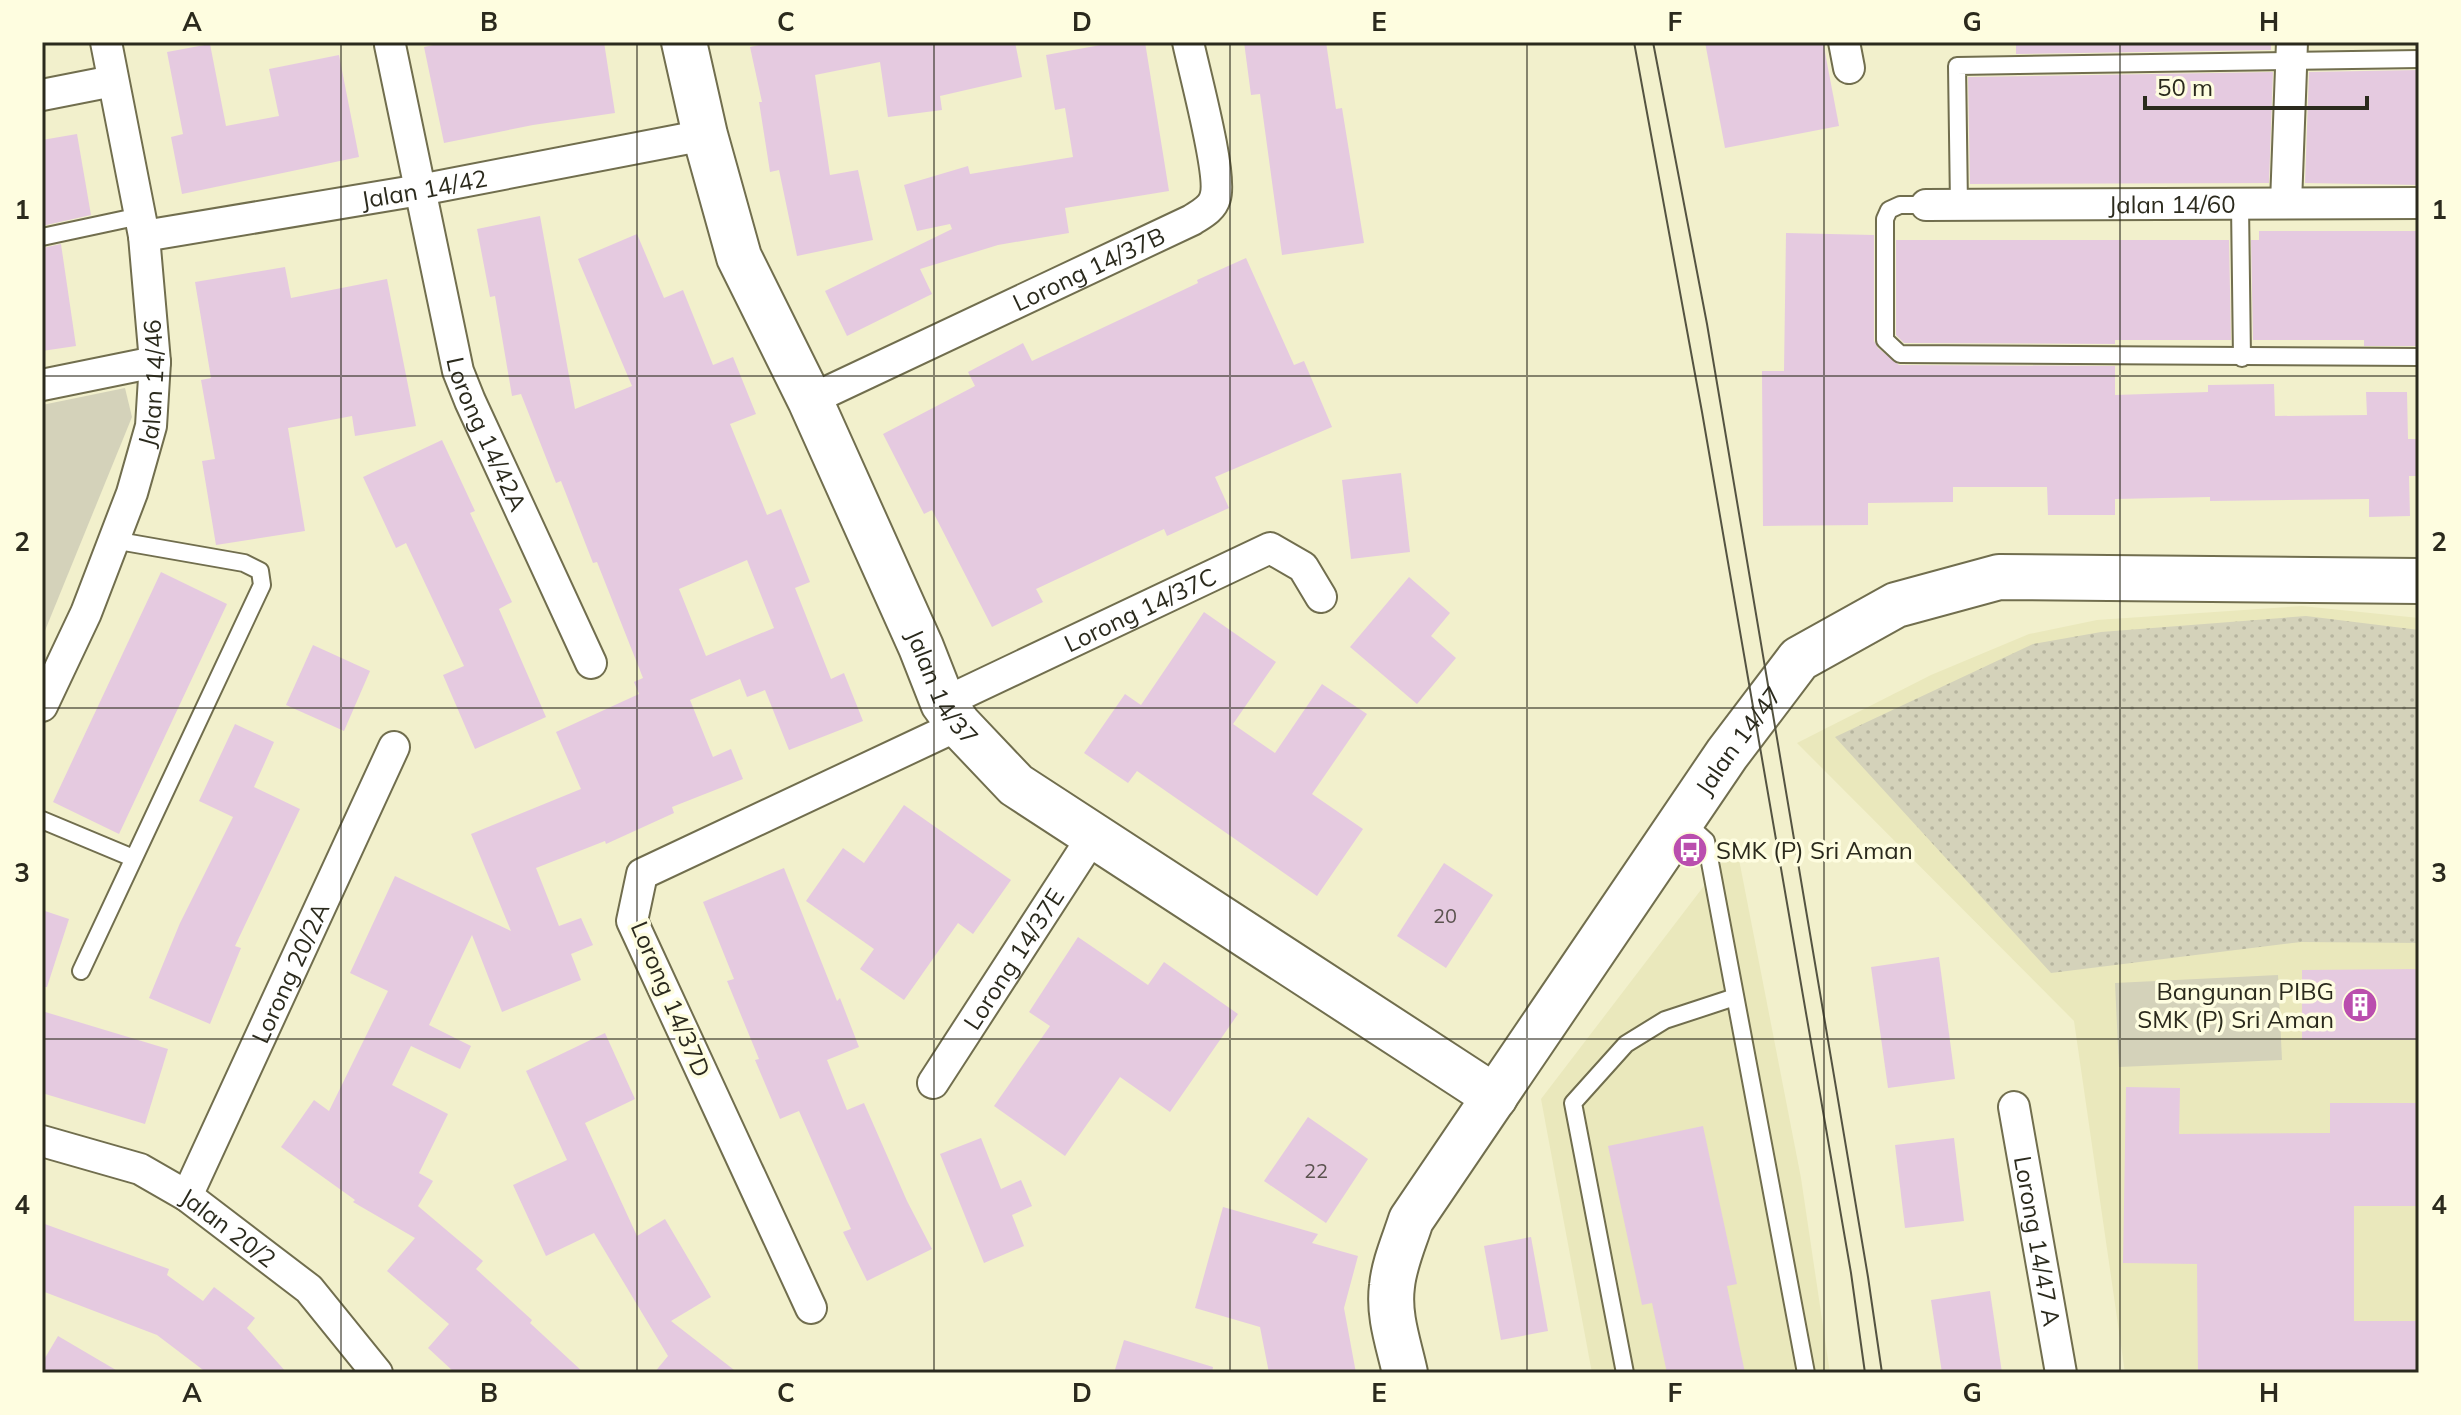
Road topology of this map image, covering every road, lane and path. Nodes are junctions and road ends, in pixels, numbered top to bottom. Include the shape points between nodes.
1 (106, 42) edge
2 (684, 42) edge
3 (1188, 42) edge
4 (390, 45) dead end
5 (2292, 51) edge
6 (2419, 59) edge
7 (113, 81) junction
8 (42, 95) edge
9 (705, 135) junction
10 (420, 190) junction
11 (2286, 203) junction
12 (2419, 203) edge
13 (1926, 205) joint
14 (1959, 205) junction
15 (2240, 205) junction
16 (142, 226) junction
17 (42, 237) edge
18 (2419, 357) edge
19 (2242, 358) junction
20 (155, 362) junction
21 (42, 385) edge
22 (810, 400) junction
23 (113, 540) junction
24 (2419, 581) edge
25 (1321, 597) dead end
26 (591, 663) dead end
27 (42, 706) edge
28 (951, 714) junction
29 (394, 747) dead end
30 (42, 820) edge
31 (1683, 820) junction
32 (1093, 836) junction
33 (133, 858) junction
34 (81, 971) dead end
35 (1735, 997) junction
36 (933, 1083) dead end
37 (1495, 1097) junction
38 (2014, 1107) dead end
39 (42, 1141) edge
40 (187, 1196) junction
41 (811, 1308) dead end
42 (377, 1373) edge
43 (1405, 1373) edge
44 (1625, 1373) edge
45 (1806, 1373) edge
46 (2061, 1373) edge

1 - 7 street, Jalan 14/46
2 - 9 street, Jalan 14/37
3 - 22 street, Lorong 14/37B via 1216,169 1215,200 1209,208
4 - 10 street, Lorong 14/42A
5 - 6 lane
5 - 11 street
5 - 14 lane via 1957,66
7 - 8 street
7 - 16 street, Jalan 14/46
9 - 10 street, Jalan 14/42
9 - 22 street, Jalan 14/37 via 739,257
10 - 16 street, Jalan 14/42
10 - 26 street, Lorong 14/42A via 458,371
11 - 12 street, Jalan 14/60
11 - 15 street, Jalan 14/60
13 - 14 street, Jalan 14/60
13 - 19 lane via 1900,205 1885,219 1885,340 1900,354
14 - 15 street, Jalan 14/60
15 - 19 lane
16 - 17 lane
16 - 20 street, Jalan 14/46
18 - 19 lane
20 - 21 street
20 - 23 street, Jalan 14/46 via 151,426
22 - 28 street, Jalan 14/37
23 - 27 street, Jalan 14/46
23 - 33 lane via 244,563 260,571 262,585
24 - 31 street, Jalan 14/47 via 1999,577 1896,605 1799,659
25 - 28 street, Lorong 14/37C via 1303,567 1270,548
28 - 32 street, Jalan 14/37 via 1016,785
28 - 41 street, Lorong 14/37D via 642,874 632,921
29 - 40 street, Lorong 20/2A
30 - 33 lane
31 - 35 lane via 1706,841
31 - 37 street, Jalan 14/47
32 - 36 street, Lorong 14/37E
32 - 37 street, Jalan 14/37
33 - 34 lane
35 - 44 lane via 1665,1020 1626,1044 1573,1103
35 - 45 lane
37 - 43 street, Jalan 14/47 via 1411,1220 1396,1265 1392,1314
38 - 46 street, Lorong 14/47 A
39 - 40 street, Jalan 20/2 via 140,1169
40 - 42 street, Jalan 20/2 via 309,1289

